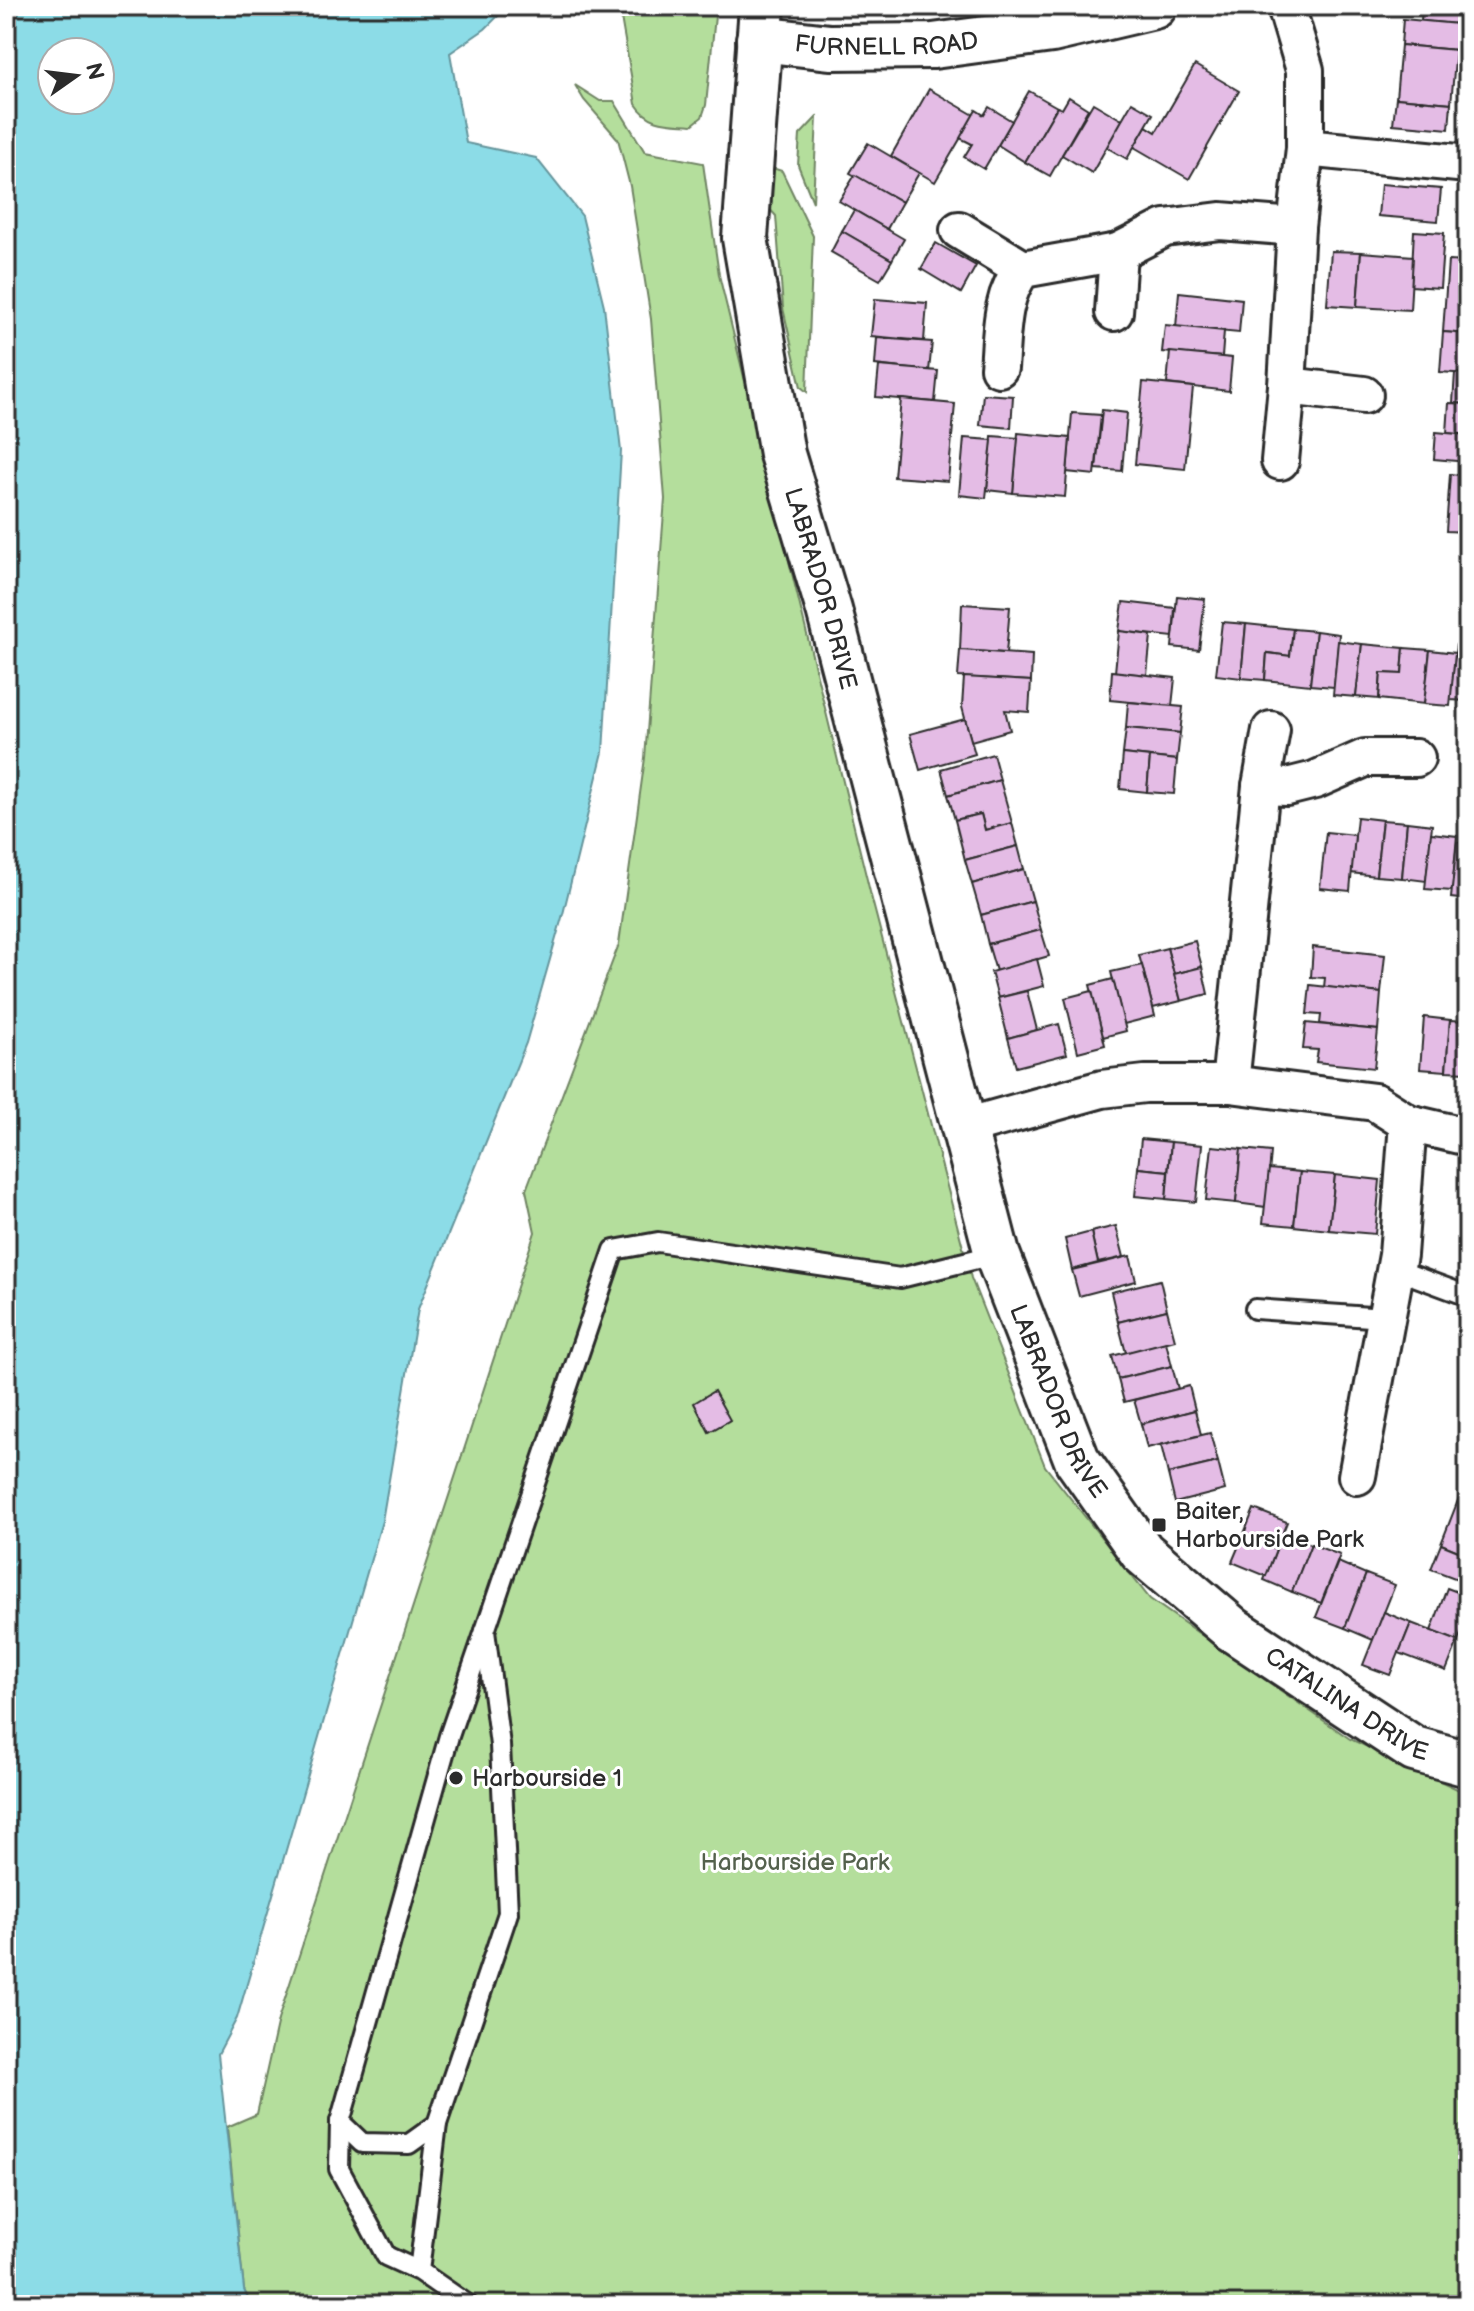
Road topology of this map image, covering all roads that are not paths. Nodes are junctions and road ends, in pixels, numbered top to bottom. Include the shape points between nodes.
1 (1154, 6) edge
2 (1286, 6) edge
3 (761, 22) edge
4 (1305, 148) junction
5 (1468, 164) edge
6 (1296, 227) junction
7 (959, 230) dead end
8 (1118, 252) junction
9 (1023, 269) junction
10 (1114, 312) dead end
11 (999, 368) dead end
12 (1287, 386) junction
13 (1364, 395) dead end
14 (1280, 461) dead end
15 (1271, 730) dead end
16 (1416, 758) dead end
17 (1261, 786) junction
18 (1230, 1084) junction
19 (1408, 1123) junction
20 (965, 1127) junction
21 (1468, 1137) edge
22 (997, 1254) junction
23 (1395, 1269) junction
24 (1468, 1296) edge
25 (1255, 1309) dead end
26 (1385, 1318) junction
27 (1357, 1476) dead end
28 (1232, 1629) joint
29 (485, 1631) junction
30 (1468, 1764) edge
31 (340, 2122) junction
32 (437, 2124) junction
33 (419, 2271) junction
34 (468, 2305) edge

1 - 3 street, FURNELL ROAD via 1052,30 933,46 830,47
2 - 4 street via 1305,70
3 - 20 street, LABRADOR DRIVE via 745,238 782,454 829,610
4 - 5 street
4 - 6 street
6 - 8 street via 1220,221 1165,228
6 - 12 street
7 - 9 street
8 - 9 street
8 - 10 street
9 - 11 street via 1006,301
12 - 13 street
12 - 14 street
15 - 17 street
16 - 17 street via 1365,758 1315,780
17 - 18 street
18 - 19 street via 1375,1102
18 - 20 street via 1102,1089
19 - 21 street
19 - 23 street
20 - 22 street, LABRADOR DRIVE
22 - 28 street, LABRADOR DRIVE via 1077,1460 1142,1552
22 - 29 lane via 900,1278 658,1242 614,1250
23 - 24 lane
23 - 26 street
25 - 26 lane
26 - 27 street
28 - 30 street, CATALINA DRIVE via 1414,1749
29 - 31 lane via 449,1736
29 - 32 lane via 500,1745 508,1913
31 - 32 lane via 362,2143 409,2144
31 - 33 lane via 339,2169 386,2256
32 - 33 lane
33 - 34 lane

